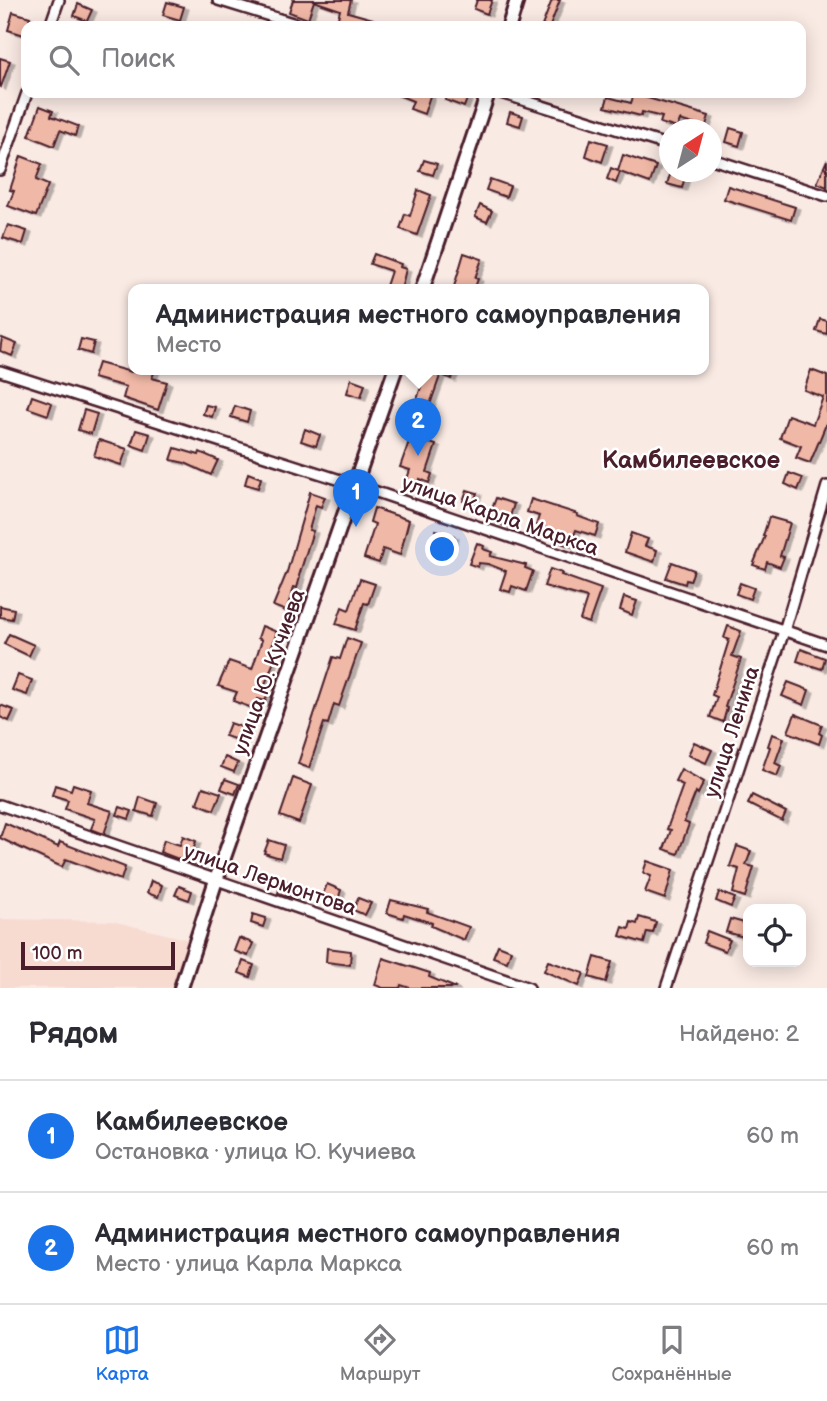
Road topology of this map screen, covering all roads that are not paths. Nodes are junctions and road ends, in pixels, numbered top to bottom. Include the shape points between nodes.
1 (59, 0) edge
2 (218, 0) edge
3 (517, 0) edge
4 (52, 21) edge
5 (286, 21) edge
6 (511, 21) edge
7 (25, 98) edge
8 (486, 98) edge
9 (517, 98) edge
10 (659, 143) edge
11 (722, 162) edge
12 (0, 170) edge
13 (827, 196) edge
14 (424, 284) edge
15 (0, 370) edge
16 (393, 375) edge
17 (356, 485) junction
18 (827, 486) edge
19 (784, 631) junction
20 (827, 645) edge
21 (0, 805) edge
22 (216, 880) junction
23 (181, 988) edge
24 (528, 988) edge
25 (666, 988) edge

1 - 4 street
2 - 5 street
3 - 6 street
7 - 12 street
8 - 14 street
9 - 10 street
11 - 13 street
15 - 17 street, улица Карла Маркса
16 - 17 street, улица Ю. Кучиева
17 - 19 street, улица Карла Маркса
17 - 22 street, улица Ю. Кучиева
18 - 19 street, улица Ленина
19 - 20 street, улица Карла Маркса
19 - 25 street, улица Ленина
21 - 22 street, улица Лермонтова
22 - 23 street, улица Ю. Кучиева
22 - 24 street, улица Лермонтова

